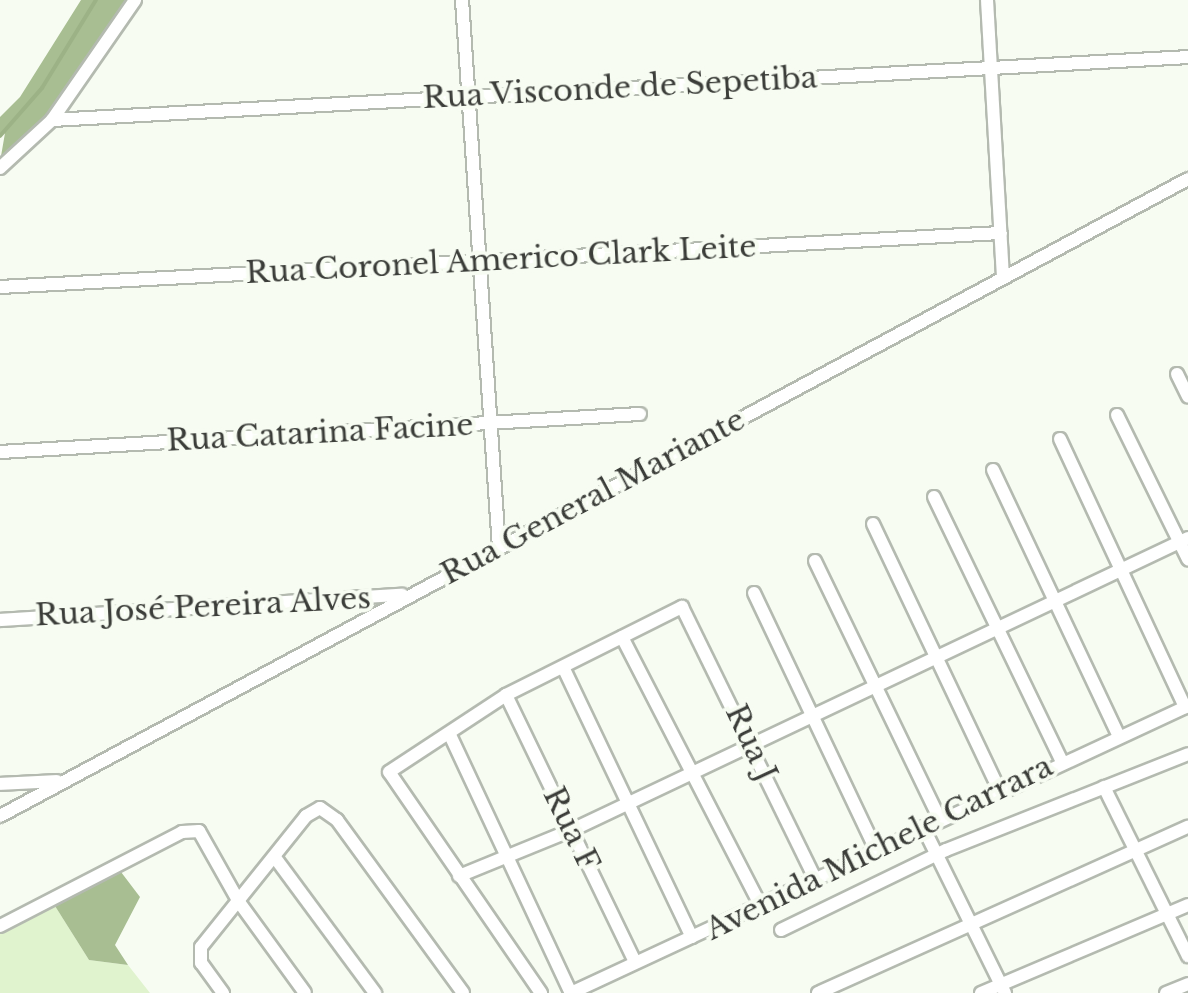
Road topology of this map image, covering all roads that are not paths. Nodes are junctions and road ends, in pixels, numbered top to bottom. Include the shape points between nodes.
1 (135, 0) edge
2 (462, 0) edge
3 (987, 0) edge
4 (1188, 57) edge
5 (991, 67) junction
6 (468, 98) junction
7 (52, 120) junction
8 (0, 168) edge
9 (1188, 179) edge
10 (1001, 234) junction
11 (480, 260) junction
12 (1004, 278) junction
13 (0, 288) edge
14 (1177, 374) dead end
15 (1188, 397) edge
16 (640, 414) dead end
17 (1117, 415) dead end
18 (489, 423) junction
19 (1060, 438) dead end
20 (0, 452) edge
21 (993, 470) dead end
22 (934, 497) dead end
23 (873, 524) dead end
24 (1184, 540) edge
25 (498, 548) junction
26 (1188, 560) edge
27 (815, 562) dead end
28 (1117, 569) junction
29 (754, 593) dead end
30 (406, 595) junction
31 (1053, 600) junction
32 (0, 620) edge
33 (994, 628) junction
34 (622, 638) junction
35 (936, 658) junction
36 (564, 669) junction
37 (874, 686) junction
38 (506, 695) junction
39 (1186, 706) edge
40 (815, 716) junction
41 (450, 735) junction
42 (1119, 737) junction
43 (751, 745) junction
44 (1188, 754) edge
45 (1060, 760) junction
46 (690, 773) junction
47 (62, 781) junction
48 (0, 784) edge
49 (1104, 787) junction
50 (1000, 790) junction
51 (630, 801) junction
52 (0, 816) edge
53 (940, 820) junction
54 (923, 827) junction
55 (1188, 827) edge
56 (572, 830) junction
57 (875, 848) junction
58 (1134, 849) junction
59 (936, 856) junction
60 (509, 857) junction
61 (276, 859) junction
62 (460, 876) junction
63 (815, 878) junction
64 (239, 902) junction
65 (759, 904) junction
66 (1188, 905) edge
67 (1166, 914) junction
68 (969, 922) junction
69 (0, 926) edge
70 (781, 930) dead end
71 (692, 937) junction
72 (1188, 956) edge
73 (635, 962) junction
74 (1188, 984) edge
75 (1002, 988) edge
76 (223, 993) edge
77 (305, 993) edge
78 (374, 993) edge
79 (462, 993) edge
80 (542, 993) edge
81 (571, 993) edge
82 (818, 993) edge
83 (981, 993) edge
84 (1166, 993) edge

1 - 7 street
2 - 6 street
3 - 5 street
4 - 5 street, Rua Visconde de Sepetiba
5 - 6 street, Rua Visconde de Sepetiba
5 - 10 street
6 - 7 street, Rua Visconde de Sepetiba
6 - 11 street
7 - 8 street
9 - 12 street, Rua General Mariante
10 - 11 street, Rua Coronel Americo Clark Leite
10 - 12 street
11 - 13 street, Rua Coronel Americo Clark Leite
11 - 18 street
12 - 25 street, Rua General Mariante
14 - 15 street
16 - 18 street, Rua Catarina Facine
17 - 24 street
18 - 20 street, Rua Catarina Facine
18 - 25 street
19 - 28 street
21 - 31 street
22 - 33 street
23 - 35 street
24 - 26 street
24 - 28 street
25 - 30 street, Rua General Mariante
27 - 37 street
28 - 31 street
28 - 39 street
29 - 40 street
30 - 32 street, Rua José Pereira Alves
30 - 47 street, Rua General Mariante
31 - 33 street
31 - 42 street
33 - 35 street
33 - 45 street
34 - 36 street
34 - 43 street, Rua J via 686,608
34 - 46 street
35 - 37 street
35 - 50 street
36 - 38 street
36 - 51 street
37 - 40 street
37 - 53 street
38 - 41 street
38 - 56 street, Rua F
39 - 42 street, Avenida Michele Carrara
40 - 43 street
40 - 57 street
41 - 60 street
41 - 62 street via 391,768 395,785
42 - 45 street, Avenida Michele Carrara
43 - 46 street
43 - 63 street, Rua J
44 - 49 street
45 - 50 street, Avenida Michele Carrara
46 - 51 street
46 - 65 street
47 - 48 street
47 - 52 street, Rua General Mariante
49 - 58 street
49 - 59 street
50 - 53 street, Avenida Michele Carrara
51 - 56 street
51 - 71 street
53 - 54 street, Avenida Michele Carrara
54 - 57 street, Avenida Michele Carrara
54 - 59 street
55 - 58 street
56 - 60 street
56 - 73 street, Rua F
57 - 63 street, Avenida Michele Carrara
58 - 67 street
58 - 68 street
59 - 68 street
59 - 70 street
60 - 62 street
60 - 81 street
61 - 64 street
61 - 78 street
61 - 79 street via 311,811 320,808 337,820
62 - 80 street
63 - 65 street, Avenida Michele Carrara
64 - 69 street via 204,835 192,830
64 - 76 street via 199,955
64 - 77 street
65 - 71 street, Avenida Michele Carrara
66 - 67 street
67 - 72 street
67 - 75 street
68 - 75 street
68 - 82 street
71 - 73 street, Avenida Michele Carrara
73 - 81 street, Avenida Michele Carrara
74 - 84 street
75 - 83 street

